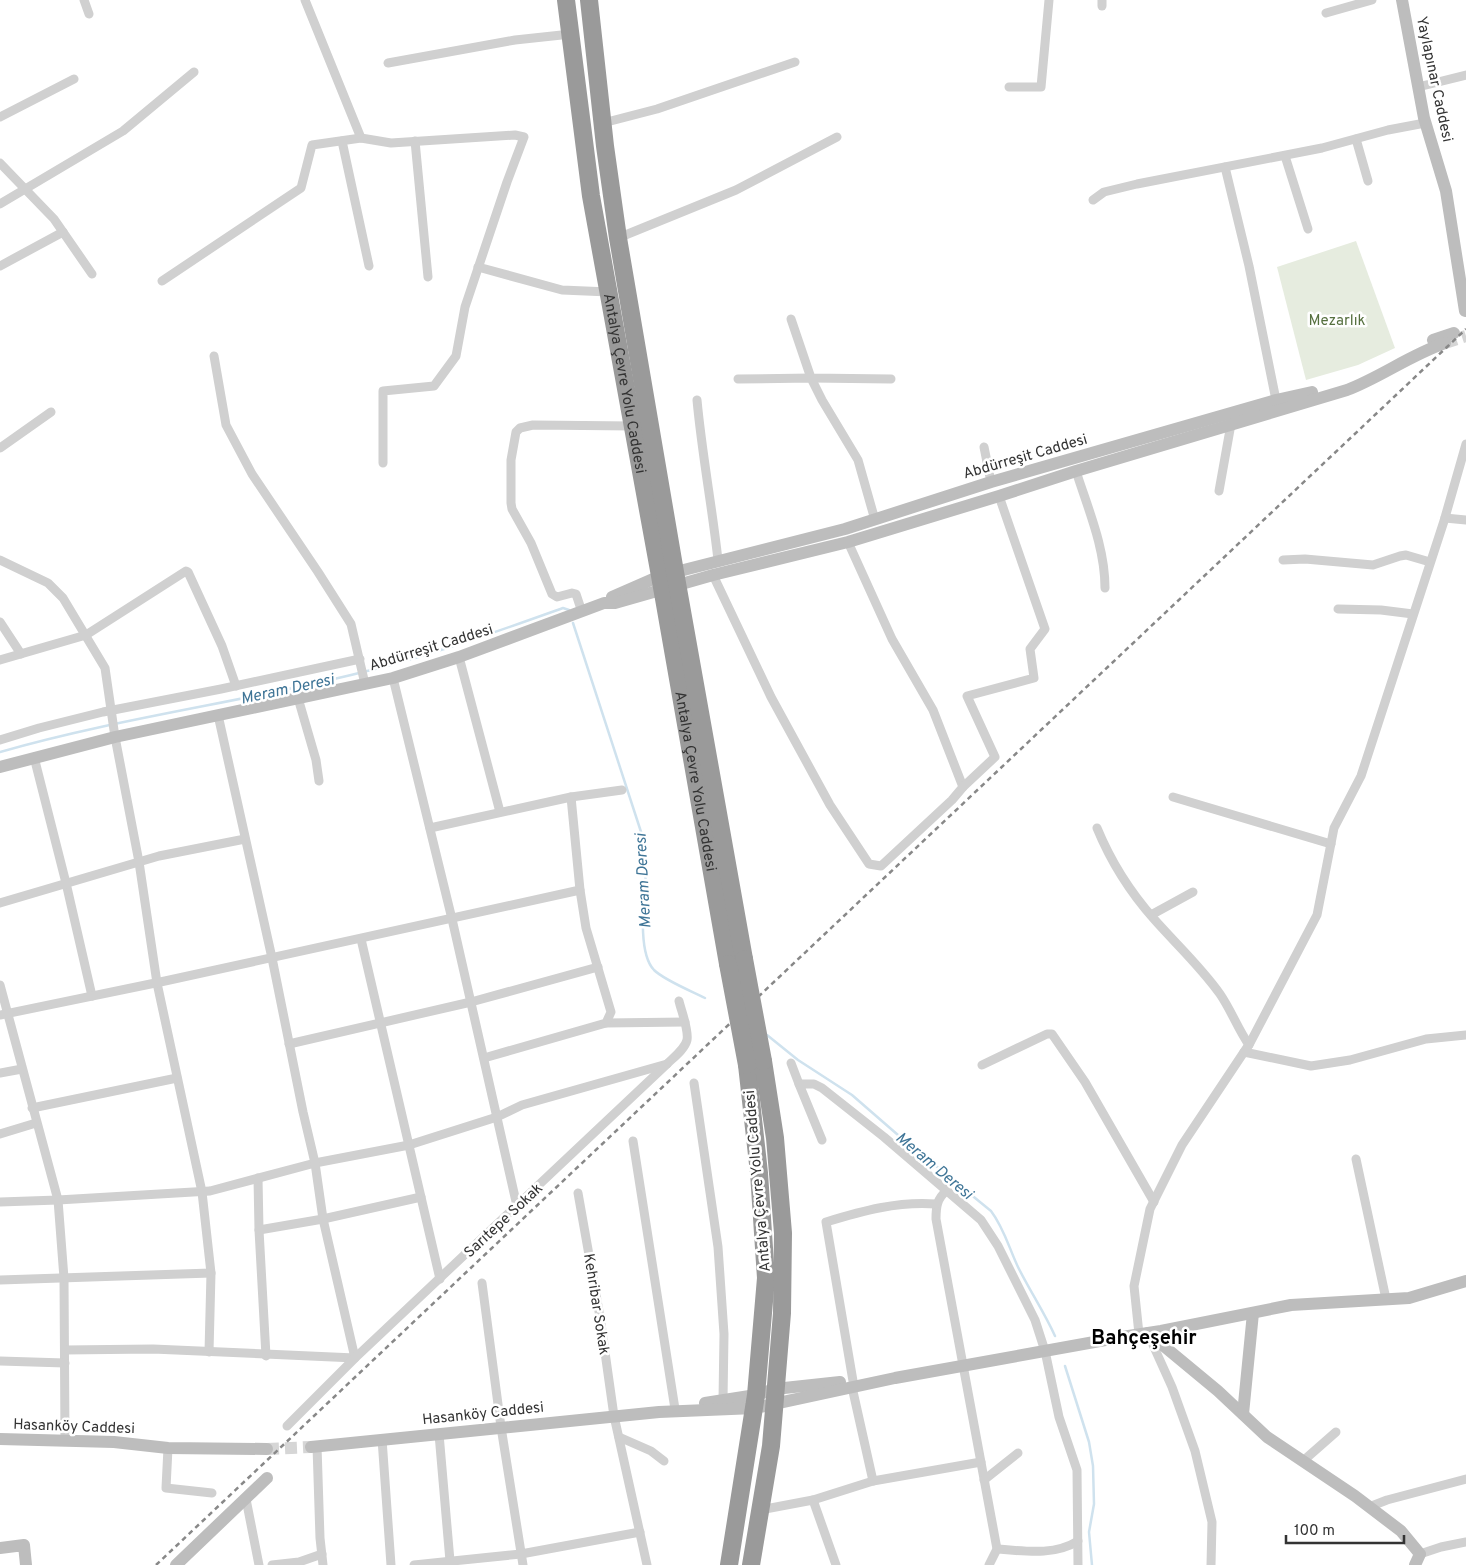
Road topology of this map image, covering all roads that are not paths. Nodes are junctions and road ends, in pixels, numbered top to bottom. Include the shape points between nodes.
1 (84, 0) edge
2 (305, 0) edge
3 (566, 0) edge
4 (589, 0) edge
5 (1048, 0) edge
6 (1372, 0) edge
7 (1402, 0) edge
8 (1326, 13) dead end
9 (89, 14) dead end
10 (571, 34) junction
11 (795, 62) dead end
12 (388, 63) dead end
13 (194, 72) dead end
14 (1466, 75) edge
15 (74, 79) dead end
16 (1009, 87) dead end
17 (1418, 87) junction
18 (0, 117) edge
19 (1425, 122) junction
20 (603, 123) junction
21 (837, 137) dead end
22 (361, 138) junction
23 (1356, 139) junction
24 (342, 141) junction
25 (415, 142) junction
26 (1285, 156) junction
27 (0, 163) edge
28 (1226, 167) junction
29 (1368, 181) dead end
30 (25, 190) junction
31 (1093, 200) dead end
32 (0, 204) edge
33 (1308, 230) dead end
34 (63, 232) junction
35 (618, 238) junction
36 (0, 266) edge
37 (369, 266) dead end
38 (478, 267) junction
39 (92, 274) dead end
40 (428, 277) dead end
41 (162, 281) dead end
42 (609, 292) junction
43 (1466, 311) edge
44 (791, 319) dead end
45 (1454, 333) tunnel mouth
46 (1445, 343) tunnel mouth
47 (214, 356) dead end
48 (811, 378) junction
49 (738, 379) dead end
50 (891, 379) dead end
51 (697, 400) dead end
52 (1276, 400) junction
53 (51, 412) dead end
54 (1231, 424) junction
55 (633, 426) junction
56 (1466, 444) edge
57 (984, 447) dead end
58 (0, 448) edge
59 (383, 463) dead end
60 (1076, 471) junction
61 (991, 482) junction
62 (1218, 491) dead end
63 (999, 496) junction
64 (1445, 518) junction
65 (875, 520) junction
66 (1466, 520) edge
67 (848, 542) junction
68 (0, 560) edge
69 (718, 560) junction
70 (1283, 560) dead end
71 (1430, 562) junction
72 (713, 575) junction
73 (669, 580) junction
74 (1105, 588) dead end
75 (1338, 609) dead end
76 (582, 612) junction
77 (1413, 614) junction
78 (0, 622) edge
79 (86, 635) junction
80 (21, 654) junction
81 (459, 657) junction
82 (0, 660) edge
83 (360, 662) junction
84 (393, 678) junction
85 (365, 681) junction
86 (236, 686) junction
87 (298, 698) junction
88 (112, 715) junction
89 (218, 716) junction
90 (115, 734) junction
91 (0, 740) edge
92 (34, 757) junction
93 (0, 767) edge
94 (319, 781) dead end
95 (963, 787) junction
96 (622, 790) dead end
97 (572, 797) junction
98 (1173, 797) dead end
99 (500, 812) junction
100 (430, 828) junction
101 (1097, 828) dead end
102 (245, 839) junction
103 (1331, 844) junction
104 (139, 862) junction
105 (66, 883) junction
106 (580, 890) junction
107 (1193, 892) dead end
108 (0, 903) edge
109 (1151, 915) junction
110 (452, 919) junction
111 (361, 939) junction
112 (272, 958) junction
113 (598, 967) junction
114 (157, 983) junction
115 (0, 985) edge
116 (92, 996) junction
117 (678, 1001) dead end
118 (471, 1002) junction
119 (4, 1014) edge
120 (685, 1022) junction
121 (381, 1023) junction
122 (606, 1023) junction
123 (1466, 1035) edge
124 (289, 1044) junction
125 (1246, 1048) junction
126 (484, 1058) junction
127 (755, 1063) junction
128 (791, 1063) dead end
129 (667, 1064) junction
130 (982, 1065) dead end
131 (22, 1069) junction
132 (0, 1074) edge
133 (177, 1078) junction
134 (694, 1083) dead end
135 (799, 1084) junction
136 (32, 1108) junction
137 (497, 1117) junction
138 (36, 1123) junction
139 (0, 1134) edge
140 (822, 1140) dead end
141 (633, 1141) dead end
142 (409, 1145) junction
143 (1356, 1159) dead end
144 (315, 1163) junction
145 (258, 1178) junction
146 (947, 1190) junction
147 (202, 1192) junction
148 (578, 1193) dead end
149 (421, 1197) junction
150 (58, 1200) junction
151 (0, 1202) edge
152 (1154, 1202) junction
153 (936, 1204) junction
154 (517, 1206) junction
155 (323, 1219) junction
156 (259, 1230) junction
157 (211, 1273) junction
158 (64, 1278) junction
159 (440, 1278) junction
160 (0, 1280) edge
161 (1466, 1281) edge
162 (482, 1283) dead end
163 (1386, 1299) junction
164 (1253, 1313) junction
165 (1143, 1334) junction
166 (65, 1350) junction
167 (1044, 1351) junction
168 (209, 1352) junction
169 (266, 1356) junction
170 (355, 1358) junction
171 (0, 1361) edge
172 (65, 1363) junction
173 (963, 1366) junction
174 (853, 1384) junction
175 (774, 1396) junction
176 (723, 1400) junction
177 (756, 1401) junction
178 (675, 1409) junction
179 (659, 1412) junction
180 (1243, 1414) junction
181 (614, 1416) junction
182 (287, 1426) dead end
183 (501, 1427) junction
184 (1336, 1432) dead end
185 (439, 1434) junction
186 (619, 1437) junction
187 (0, 1439) edge
188 (382, 1439) junction
189 (65, 1441) junction
190 (314, 1446) joint
191 (168, 1448) junction
192 (267, 1449) tunnel mouth
193 (1018, 1453) dead end
194 (664, 1461) dead end
195 (1303, 1461) junction
196 (981, 1462) junction
197 (267, 1478) dead end
198 (1466, 1479) edge
199 (984, 1480) junction
200 (872, 1481) junction
201 (212, 1494) dead end
202 (246, 1499) junction
203 (813, 1500) junction
204 (1369, 1507) junction
205 (760, 1510) junction
206 (640, 1532) junction
207 (1078, 1541) junction
208 (1466, 1542) edge
209 (0, 1548) edge
210 (997, 1549) junction
211 (322, 1554) junction
212 (521, 1554) junction
213 (1418, 1560) edge
214 (450, 1561) junction
215 (26, 1565) edge
216 (176, 1565) edge
217 (259, 1565) edge
218 (272, 1565) edge
219 (323, 1565) edge
220 (391, 1565) edge
221 (414, 1565) edge
222 (523, 1565) edge
223 (647, 1565) edge
224 (729, 1565) edge
225 (751, 1565) edge
226 (836, 1565) edge
227 (989, 1565) edge
228 (1078, 1565) edge
229 (1211, 1565) edge

1 - 9 street
2 - 22 street
3 - 10 highway, Antalya Çevre Yolu Caddesi
4 - 20 highway, Antalya Çevre Yolu Caddesi
5 - 16 street via 1041,87
6 - 8 street
7 - 17 main road, Yaylapınar Caddesi
10 - 12 street via 516,40
10 - 42 highway, Antalya Çevre Yolu Caddesi via 591,196
11 - 20 street via 657,109
13 - 30 street via 123,131
14 - 17 street
15 - 18 street
17 - 19 main road, Yaylapınar Caddesi
19 - 23 street
19 - 43 main road, Yaylapınar Caddesi via 1446,191
20 - 35 highway, Antalya Çevre Yolu Caddesi
21 - 35 street via 736,190
22 - 24 street
22 - 25 street via 391,143
23 - 26 street
23 - 29 street
24 - 37 street
24 - 41 street via 312,144 301,188
25 - 38 street via 524,137
25 - 40 street
26 - 28 street
26 - 33 street
27 - 30 street
28 - 31 street via 1104,192
28 - 52 street
30 - 32 street
30 - 34 street
34 - 36 street
34 - 39 street
35 - 73 highway, Antalya Çevre Yolu Caddesi
38 - 42 street via 562,290
38 - 59 street via 465,307 456,356 434,386 383,391
42 - 55 highway, Antalya Çevre Yolu Caddesi
44 - 48 street
45 - 52 main road, Abdürreşit Caddesi via 1426,343 1356,379
46 - 54 main road, Abdürreşit Caddesi via 1422,351 1357,386
47 - 83 street via 226,426 252,474 352,624
48 - 49 street
48 - 50 street
48 - 65 street via 858,460
51 - 69 street
52 - 61 main road, Abdürreşit Caddesi
53 - 58 street
54 - 60 main road, Abdürreşit Caddesi
54 - 62 street
55 - 73 highway, Antalya Çevre Yolu Caddesi
55 - 76 street via 533,425 516,432 511,460 512,509 531,542 552,594 558,597 576,594
56 - 64 street
57 - 61 street
60 - 63 main road, Abdürreşit Caddesi
60 - 74 street via 1100,544
61 - 65 main road, Abdürreşit Caddesi
63 - 67 main road, Abdürreşit Caddesi
63 - 95 street via 1044,628 1030,649 1034,678 967,696 995,757
64 - 66 street
64 - 71 street
65 - 69 main road, Abdürreşit Caddesi
67 - 72 main road, Abdürreşit Caddesi
67 - 95 street via 892,639 933,710
68 - 79 street via 48,583 64,598
69 - 73 main road, Abdürreşit Caddesi
70 - 71 street via 1373,565 1406,556
71 - 77 street
72 - 73 main road, Abdürreşit Caddesi
72 - 95 street via 780,714 830,805 869,864 881,866
73 - 76 main road, Abdürreşit Caddesi via 614,596 604,604
73 - 127 highway, Antalya Çevre Yolu Caddesi, bridge
75 - 77 street
76 - 81 main road, Abdürreşit Caddesi
77 - 103 street via 1361,776 1334,828
78 - 80 street
79 - 80 street
79 - 86 street via 186,571 222,646
79 - 88 street via 104,668
80 - 82 street
81 - 84 main road, Abdürreşit Caddesi
81 - 99 street
83 - 85 street
83 - 86 street
84 - 85 main road, Abdürreşit Caddesi
84 - 100 street
85 - 87 main road, Abdürreşit Caddesi
86 - 88 street
87 - 89 main road, Abdürreşit Caddesi
87 - 94 street
88 - 90 street
88 - 91 street via 40,728
89 - 90 main road, Abdürreşit Caddesi
89 - 102 street
90 - 92 main road, Abdürreşit Caddesi
90 - 104 street
92 - 93 main road, Abdürreşit Caddesi
92 - 105 street
96 - 97 street
97 - 99 street
97 - 106 street
98 - 103 street
99 - 100 street
100 - 110 street
101 - 109 street via 1112,862
102 - 104 street
102 - 112 street
103 - 125 street via 1317,915
104 - 105 street
104 - 114 street
105 - 108 street
105 - 116 street
106 - 110 street
106 - 113 street via 586,928
107 - 109 street
109 - 125 street via 1221,995
110 - 111 street
110 - 118 street
111 - 112 street
111 - 121 street
112 - 114 street
112 - 124 street
113 - 118 street
113 - 122 street via 611,1012
114 - 116 street
114 - 133 street
115 - 119 street
116 - 119 street
117 - 120 street, Sarıtepe Sokak
118 - 121 street
118 - 126 street
119 - 131 street
120 - 122 street
120 - 129 street, Sarıtepe Sokak via 687,1040
121 - 124 street
121 - 142 street
122 - 126 street
123 - 125 street via 1426,1038 1350,1060 1311,1066
124 - 144 street
125 - 152 street via 1182,1145
126 - 137 street
127 - 175 highway, Antalya Çevre Yolu Caddesi via 775,1138 783,1233 782,1313
127 - 177 highway, Antalya Çevre Yolu Caddesi via 766,1278
128 - 135 street
129 - 137 street via 522,1105
129 - 154 street, Sarıtepe Sokak
130 - 152 street via 1052,1034 1085,1082
131 - 132 street
131 - 136 street
133 - 136 street
133 - 147 street
134 - 176 street via 718,1247 724,1334
135 - 140 street
135 - 146 street via 814,1084 822,1088
136 - 138 street
137 - 142 street
137 - 154 street
138 - 139 street
138 - 150 street
141 - 178 street
142 - 144 street
142 - 149 street
143 - 163 street
144 - 145 street
144 - 155 street
145 - 147 street
145 - 156 street
146 - 153 street
146 - 167 street via 981,1220 998,1246 1035,1320
147 - 150 street
147 - 157 street
148 - 181 street, Kehribar Sokak
149 - 155 street
149 - 159 street
150 - 151 street
150 - 158 street
152 - 165 street via 1150,1208 1134,1286
153 - 173 street
153 - 174 street via 885,1207 826,1222
154 - 159 street, Sarıtepe Sokak
155 - 156 street
155 - 170 street
156 - 169 street
157 - 158 street
157 - 168 street
158 - 160 street
158 - 166 street
159 - 170 street, Sarıtepe Sokak
161 - 163 main road via 1409,1298
162 - 183 street
163 - 164 main road via 1291,1305
164 - 165 main road
164 - 180 main road
165 - 167 main road
165 - 180 main road
165 - 229 street via 1172,1387 1195,1450 1212,1522
166 - 168 street
166 - 172 street
167 - 173 main road
167 - 207 street via 1059,1417 1077,1470
168 - 169 street
169 - 170 street
170 - 182 street, Sarıtepe Sokak
171 - 172 street
172 - 189 street
173 - 174 main road
173 - 196 street
174 - 175 main road
174 - 175 main road via 827,1383
174 - 200 street
175 - 177 main road
175 - 205 highway, Antalya Çevre Yolu Caddesi via 771,1446
176 - 177 main road
176 - 178 main road
177 - 179 main road
177 - 224 highway, Antalya Çevre Yolu Caddesi
178 - 179 main road
179 - 181 main road, Hasanköy Caddesi
180 - 195 main road via 1268,1437
181 - 183 main road, Hasanköy Caddesi
181 - 186 street, Kehribar Sokak
183 - 185 main road, Hasanköy Caddesi
183 - 212 street
184 - 195 street
185 - 188 main road, Hasanköy Caddesi
185 - 214 street
186 - 194 street via 651,1451
186 - 206 street, Kehribar Sokak
187 - 189 main road, Hasanköy Caddesi
188 - 190 main road, Hasanköy Caddesi
188 - 220 street
189 - 191 main road, Hasanköy Caddesi
190 - 211 street
191 - 192 main road, Hasanköy Caddesi
191 - 201 street via 166,1488
193 - 199 street
195 - 204 main road
196 - 199 street
196 - 200 street
197 - 202 main road
198 - 204 street
199 - 210 street
200 - 203 street
202 - 216 main road
202 - 217 street
203 - 205 street
203 - 226 street
204 - 213 main road via 1400,1531
205 - 225 highway, Antalya Çevre Yolu Caddesi
206 - 212 street
206 - 223 street, Kehribar Sokak
207 - 210 street via 1068,1547 1039,1552
207 - 228 street
208 - 213 street via 1441,1547
209 - 215 main road via 24,1546
210 - 227 street
211 - 218 street via 299,1562
211 - 219 street
212 - 214 street
212 - 222 street
214 - 221 street

